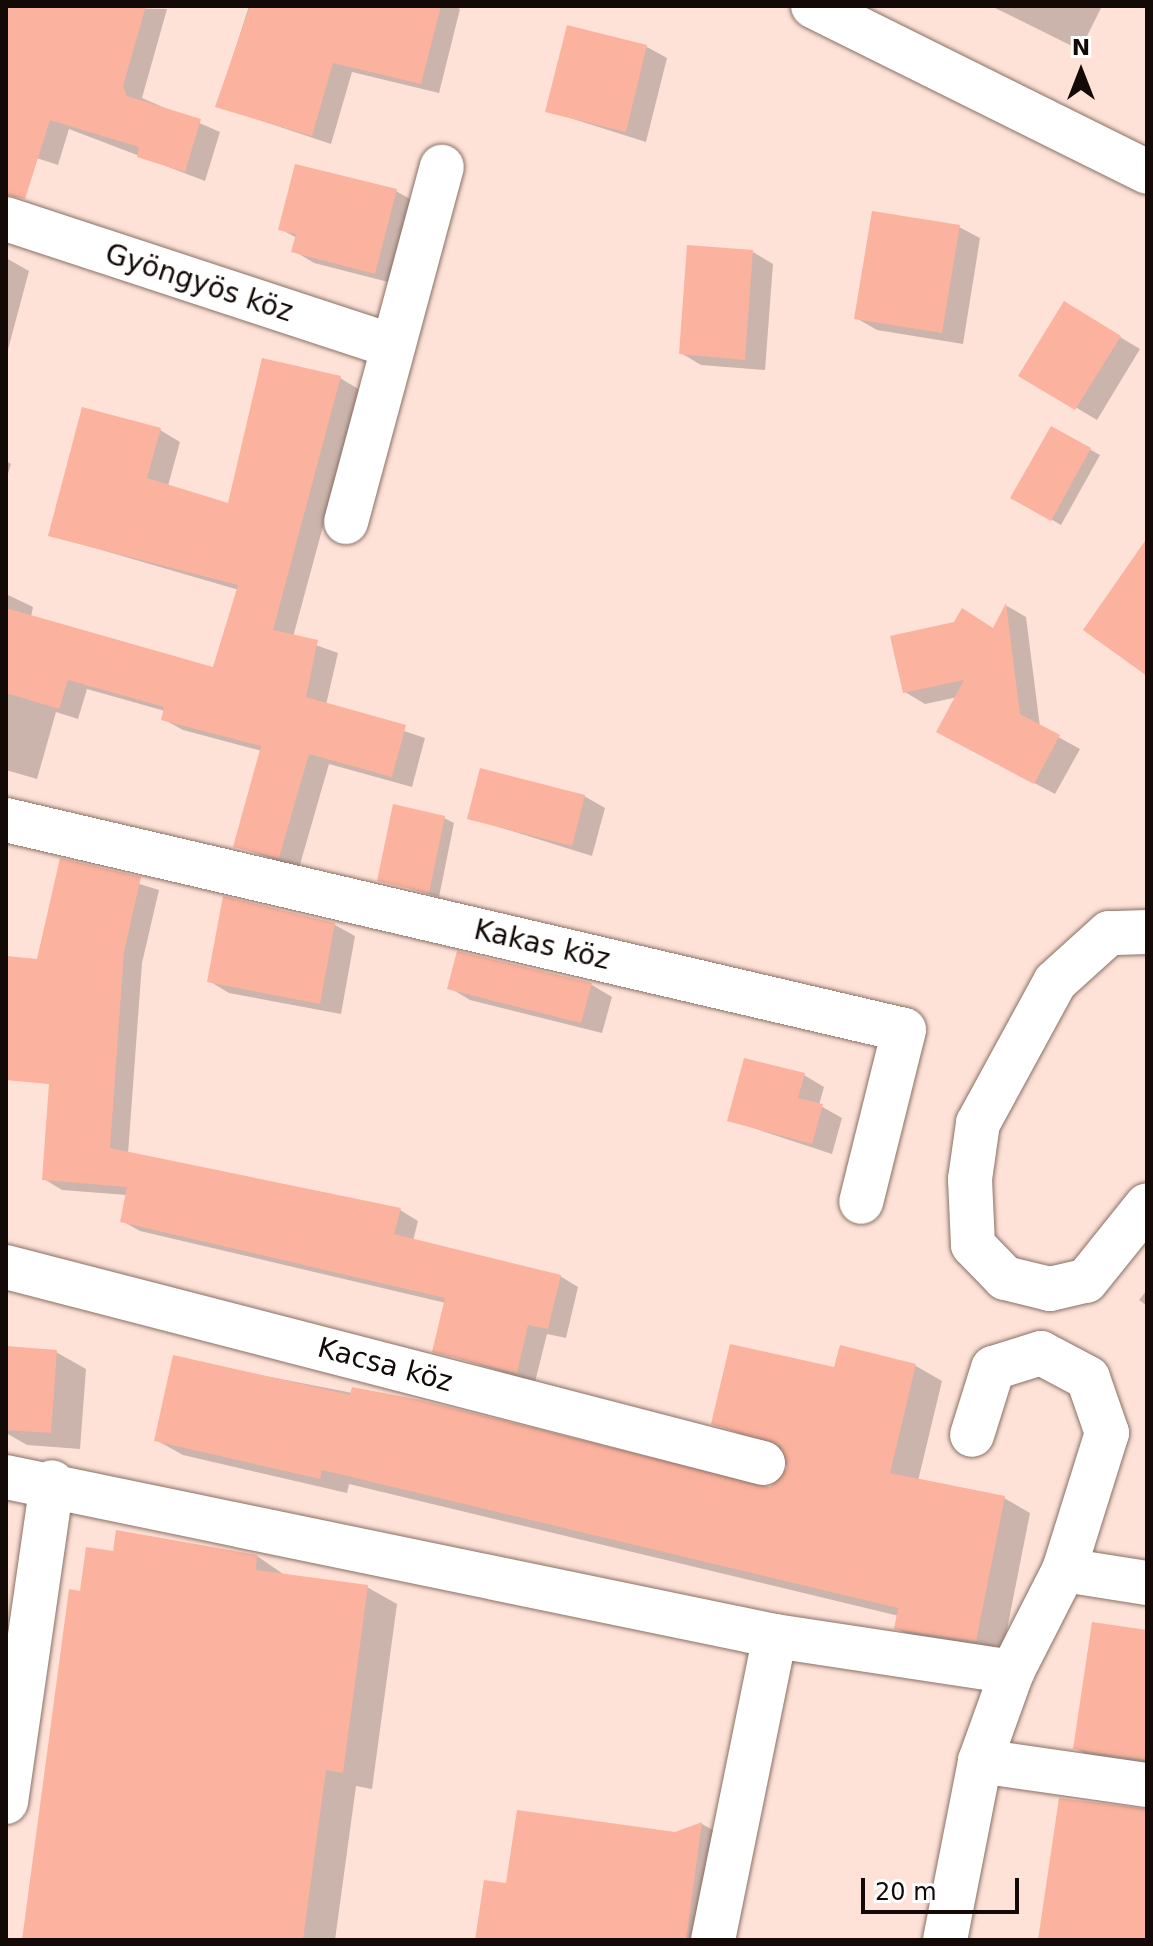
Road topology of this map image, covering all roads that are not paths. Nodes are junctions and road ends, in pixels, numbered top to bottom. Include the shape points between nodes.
1 (813, 6) edge
2 (442, 167) dead end
3 (1147, 172) edge
4 (6, 219) edge
5 (392, 346) junction
6 (346, 522) dead end
7 (6, 820) edge
8 (1147, 932) edge
9 (861, 1202) dead end
10 (1147, 1205) edge
11 (6, 1267) edge
12 (972, 1435) dead end
13 (763, 1463) dead end
14 (6, 1477) edge
15 (52, 1482) junction
16 (1064, 1570) junction
17 (1147, 1583) edge
18 (775, 1636) junction
19 (1012, 1672) junction
20 (980, 1761) junction
21 (1147, 1785) edge
22 (6, 1802) edge
23 (713, 1940) edge
24 (945, 1940) edge

1 - 3 street
2 - 5 street
4 - 5 street, Gyöngyös köz
5 - 6 street
7 - 9 street, Kakas köz via 904,1030
8 - 10 street via 1109,933 1055,982 978,1123 970,1179 973,1245 1005,1278 1050,1289 1086,1281
11 - 13 street, Kacsa köz
12 - 16 street via 993,1368 1041,1353 1088,1378 1107,1433
14 - 15 street
15 - 18 street
15 - 22 street
16 - 17 street
16 - 19 street
18 - 19 street
18 - 23 street
19 - 20 street
20 - 21 street
20 - 24 street

